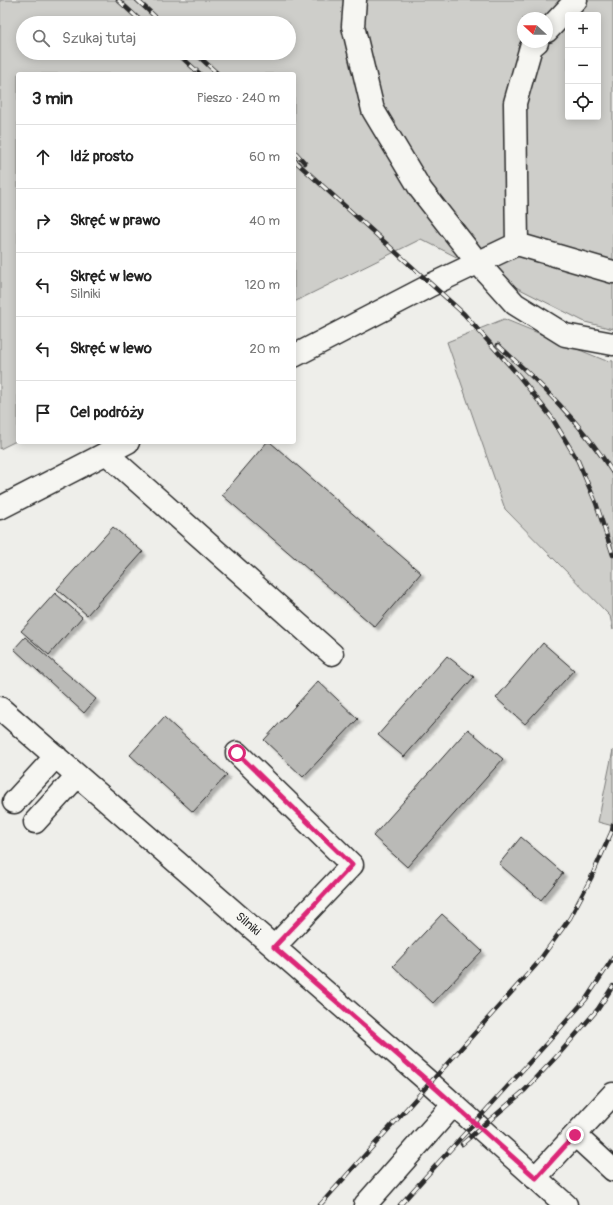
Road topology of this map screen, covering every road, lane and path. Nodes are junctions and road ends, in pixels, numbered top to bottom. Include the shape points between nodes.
1 (355, 0) edge
2 (576, 0) edge
3 (553, 25) edge
4 (531, 48) edge
5 (517, 244) junction
6 (478, 263) junction
7 (613, 272) edge
8 (613, 344) edge
9 (296, 355) edge
10 (124, 444) edge
11 (106, 453) junction
12 (0, 508) edge
13 (332, 654) dead end
14 (0, 708) edge
15 (237, 753) dead end
16 (56, 756) junction
17 (77, 776) junction
18 (14, 802) dead end
19 (35, 822) dead end
20 (274, 947) junction
21 (613, 1094) edge
22 (454, 1104) junction
23 (575, 1135) junction
24 (613, 1170) edge
25 (536, 1178) junction
26 (365, 1205) edge
27 (566, 1205) edge

1 - 6 lane via 353,26 373,110 420,190
2 - 3 lane
4 - 5 lane via 515,103
5 - 6 lane
5 - 7 lane
6 - 8 lane via 515,304 565,335
6 - 9 lane via 424,288
10 - 11 lane
11 - 12 lane
11 - 13 lane
14 - 16 lane, Silniki
15 - 20 lane via 352,865
16 - 17 lane, Silniki
16 - 18 lane
17 - 19 lane
17 - 20 lane, Silniki
20 - 22 lane, Silniki
21 - 23 lane
22 - 25 lane, Silniki
22 - 26 lane
23 - 24 lane
23 - 25 lane
25 - 27 lane, Silniki

